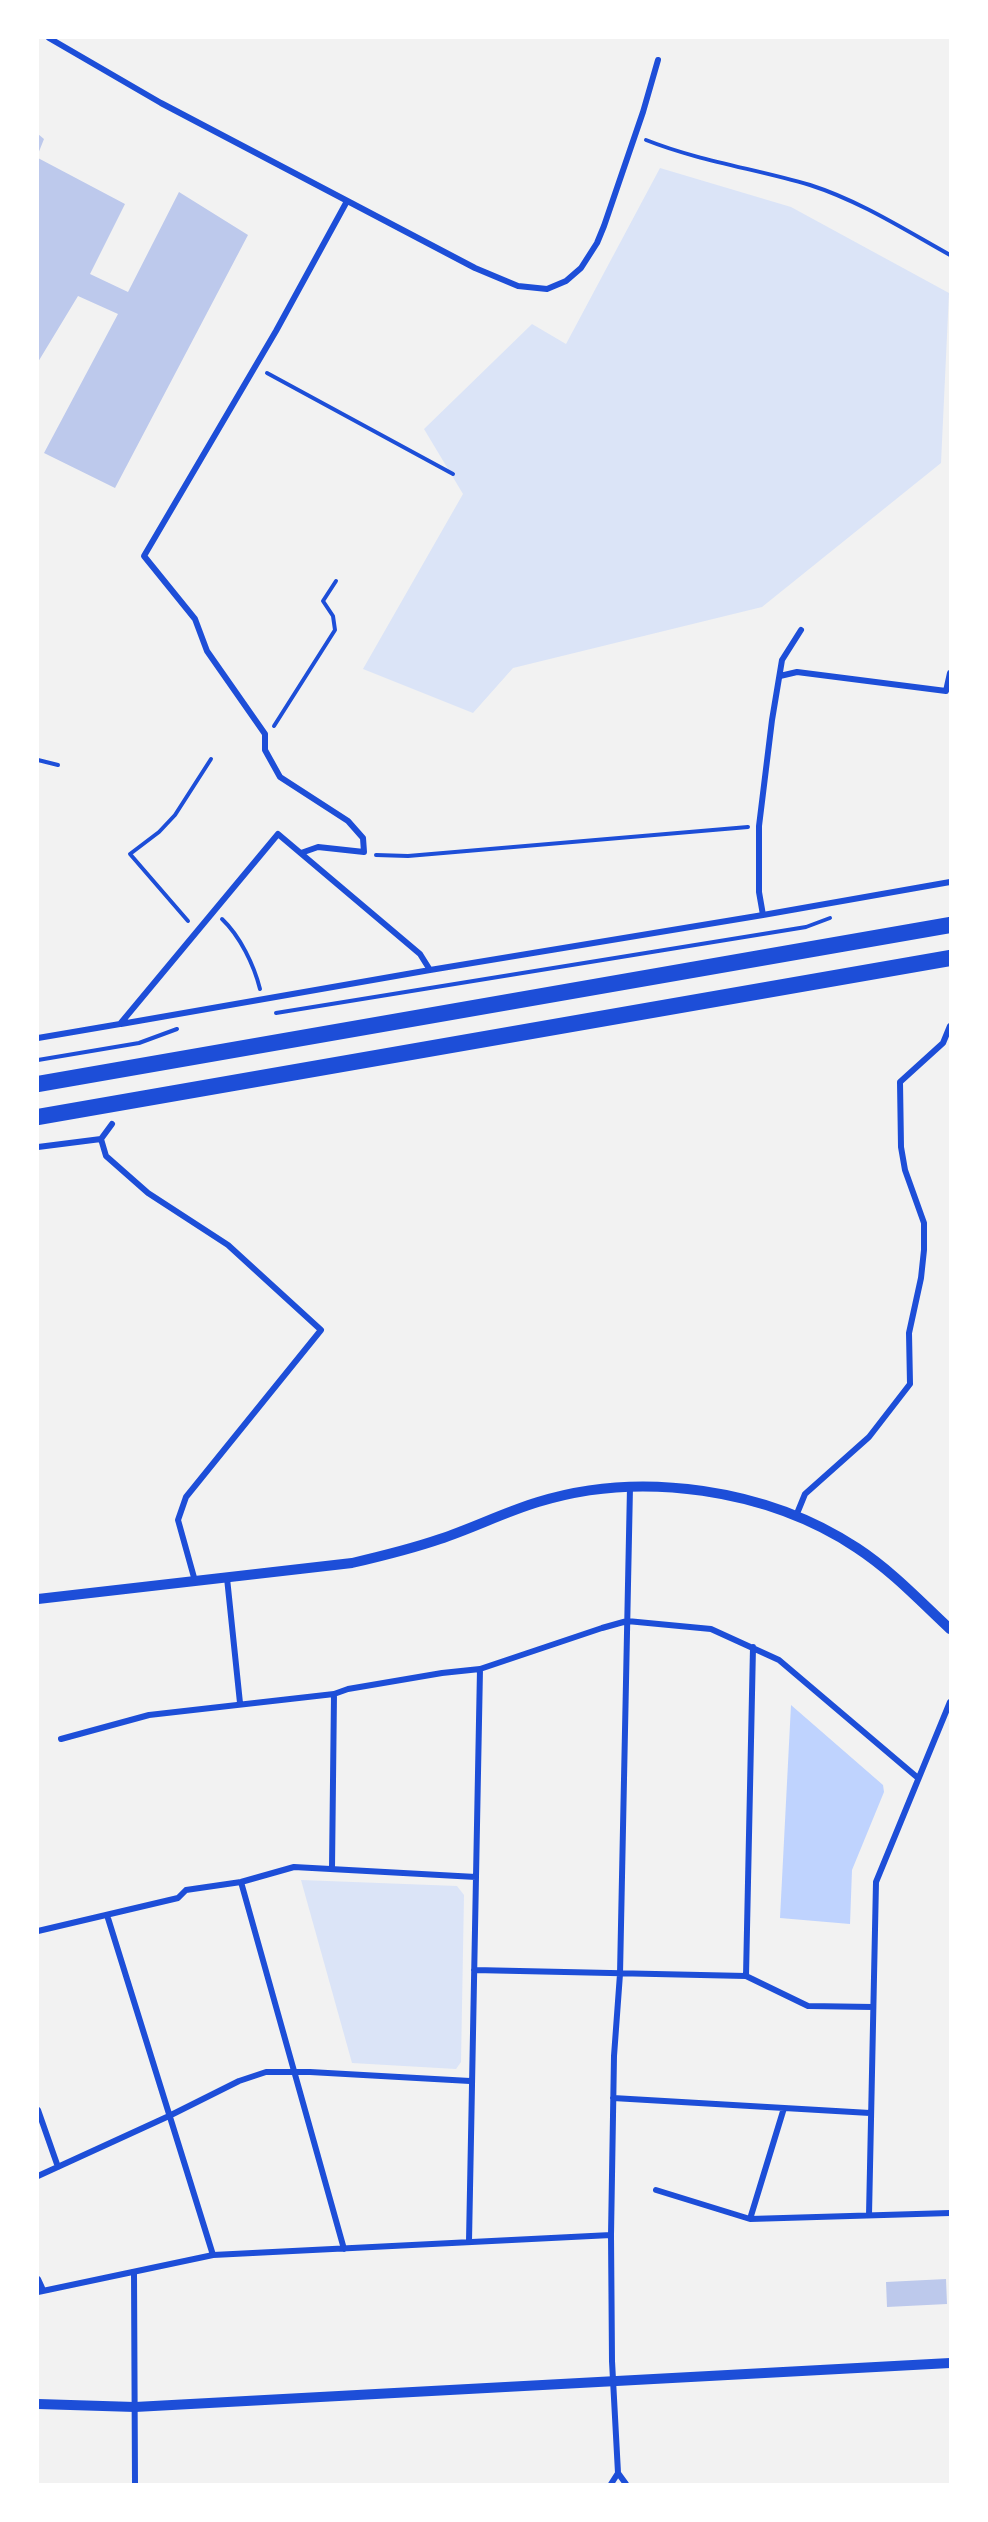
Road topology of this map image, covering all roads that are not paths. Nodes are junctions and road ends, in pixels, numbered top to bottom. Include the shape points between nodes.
1 (49, 38) edge
2 (658, 60) dead end
3 (346, 203) junction
4 (801, 630) dead end
5 (951, 673) edge
6 (780, 676) junction
7 (301, 853) junction
8 (951, 882) edge
9 (763, 915) junction
10 (951, 925) edge
11 (951, 958) edge
12 (430, 970) junction
13 (120, 1024) junction
14 (951, 1026) edge
15 (38, 1038) edge
16 (38, 1084) edge
17 (38, 1117) edge
18 (112, 1124) dead end
19 (101, 1140) junction
20 (38, 1147) edge
21 (630, 1487) junction
22 (796, 1516) junction
23 (227, 1578) junction
24 (195, 1581) junction
25 (38, 1599) edge
26 (627, 1621) junction
27 (951, 1629) edge
28 (753, 1647) junction
29 (480, 1669) junction
30 (334, 1694) junction
31 (951, 1702) edge
32 (240, 1703) junction
33 (61, 1739) dead end
34 (918, 1778) junction
35 (332, 1868) junction
36 (476, 1877) junction
37 (241, 1882) junction
38 (107, 1915) junction
39 (38, 1931) edge
40 (474, 1970) junction
41 (620, 1974) junction
42 (746, 1977) junction
43 (873, 2007) junction
44 (293, 2072) junction
45 (471, 2081) junction
46 (614, 2098) junction
47 (784, 2108) junction
48 (38, 2110) edge
49 (870, 2114) junction
50 (169, 2116) junction
51 (58, 2168) junction
52 (38, 2176) edge
53 (656, 2190) dead end
54 (951, 2213) edge
55 (869, 2215) junction
56 (750, 2219) junction
57 (610, 2235) junction
58 (469, 2241) junction
59 (344, 2249) junction
60 (213, 2255) junction
61 (134, 2272) junction
62 (38, 2279) edge
63 (40, 2291) edge
64 (951, 2363) edge
65 (614, 2381) junction
66 (38, 2404) edge
67 (135, 2407) junction
68 (618, 2473) junction
69 (135, 2484) edge
70 (611, 2484) edge
71 (626, 2484) edge

1 - 3 street
2 - 3 street via 597,243 581,268 566,281 548,289 518,286
3 - 7 street via 144,556 195,619 207,651 265,734 265,750 280,777 348,821 363,838 364,852 318,847
4 - 6 street via 782,660
5 - 6 street via 946,691 797,672
6 - 9 street via 759,826
7 - 12 street via 420,954
7 - 13 street via 278,834
8 - 9 street
9 - 12 street
10 - 16 highway
11 - 17 highway
12 - 13 street
13 - 15 street
14 - 22 street via 943,1043 900,1082 901,1147 924,1224 921,1278 909,1333 910,1384 869,1437 806,1494
18 - 19 street
19 - 20 street
19 - 24 street via 106,1156 148,1193 228,1245 321,1330 186,1497 178,1520
21 - 22 street via 722,1495
21 - 23 street via 538,1502 440,1539 352,1563
21 - 26 street
22 - 27 street via 856,1547 884,1567
23 - 24 street
23 - 32 street
24 - 25 street
26 - 28 street via 711,1629
26 - 29 street
26 - 41 street
28 - 34 street via 779,1660
28 - 42 street
29 - 30 street
29 - 36 street
30 - 32 street
30 - 35 street
31 - 34 street
32 - 33 street via 149,1715
34 - 43 street via 876,1882
35 - 36 street
35 - 37 street via 294,1867
36 - 40 street
37 - 38 street via 186,1890 178,1898
37 - 44 street
38 - 39 street
38 - 50 street
40 - 41 street
40 - 45 street
41 - 42 street
41 - 46 street
42 - 43 street via 808,2006
43 - 49 street
44 - 45 street
44 - 50 street via 266,2072 239,2081
44 - 59 street
45 - 58 street
46 - 47 street
46 - 57 street
47 - 49 street
47 - 56 street
48 - 51 street
49 - 55 street
50 - 51 street
50 - 60 street
51 - 52 street
53 - 56 street
54 - 55 street
55 - 56 street
57 - 58 street
57 - 65 street
58 - 59 street
59 - 60 street
60 - 61 street
61 - 63 street
61 - 67 street
62 - 63 street
64 - 65 street
65 - 67 street
65 - 68 street
66 - 67 street
67 - 69 street
68 - 70 street
68 - 71 street

